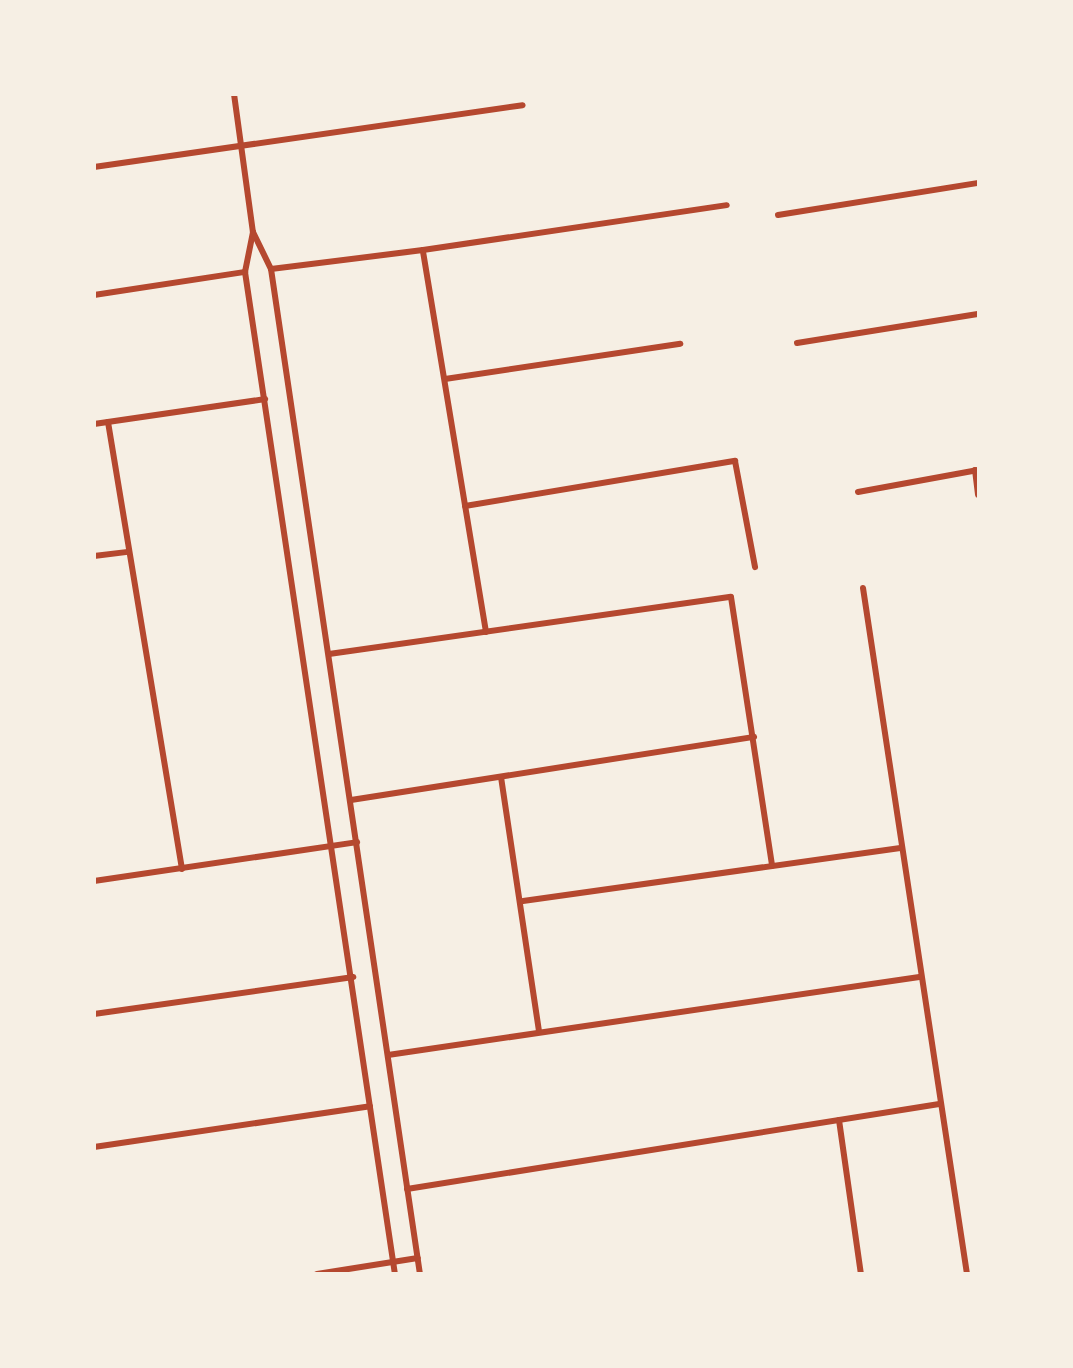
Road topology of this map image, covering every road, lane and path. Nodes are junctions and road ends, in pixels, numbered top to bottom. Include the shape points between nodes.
1 (234, 94) edge
2 (523, 105) dead end
3 (240, 145) junction
4 (94, 167) edge
5 (978, 183) edge
6 (727, 205) dead end
7 (778, 215) dead end
8 (253, 231) junction
9 (423, 250) junction
10 (271, 269) junction
11 (245, 272) junction
12 (94, 295) edge
13 (978, 314) edge
14 (797, 343) dead end
15 (680, 344) dead end
16 (444, 380) junction
17 (265, 399) junction
18 (108, 422) junction
19 (94, 424) edge
20 (977, 470) edge
21 (858, 492) dead end
22 (978, 495) edge
23 (465, 506) junction
24 (128, 552) junction
25 (94, 556) edge
26 (755, 567) dead end
27 (863, 588) dead end
28 (486, 632) junction
29 (329, 654) junction
30 (754, 737) junction
31 (501, 777) junction
32 (351, 800) junction
33 (357, 842) junction
34 (332, 844) junction
35 (900, 848) junction
36 (772, 866) junction
37 (182, 869) junction
38 (94, 881) edge
39 (523, 901) junction
40 (353, 977) junction
41 (918, 977) junction
42 (94, 1014) edge
43 (539, 1031) junction
44 (388, 1055) junction
45 (939, 1104) junction
46 (370, 1106) junction
47 (839, 1120) junction
48 (94, 1147) edge
49 (407, 1189) junction
50 (418, 1258) junction
51 (393, 1262) junction
52 (317, 1274) edge
53 (395, 1274) edge
54 (420, 1274) edge
55 (861, 1274) edge
56 (967, 1274) edge

1 - 3 street
2 - 3 street
3 - 4 street
3 - 8 street
5 - 7 street
6 - 9 street
8 - 10 street
8 - 11 street
9 - 10 street
9 - 16 street
10 - 29 street
11 - 12 street
11 - 17 street
13 - 14 street
15 - 16 street
16 - 23 street
17 - 18 street
17 - 34 street
18 - 19 street
18 - 24 street
20 - 21 street
20 - 22 street
23 - 26 street via 735,461
23 - 28 street
24 - 25 street
24 - 37 street
27 - 35 street
28 - 29 street
28 - 30 street via 731,597
29 - 32 street
30 - 31 street
30 - 36 street
31 - 32 street
31 - 39 street
32 - 33 street
33 - 34 street
33 - 44 street
34 - 37 street
34 - 40 street
35 - 36 street
35 - 41 street
36 - 39 street
37 - 38 street
39 - 43 street
40 - 42 street
40 - 46 street
41 - 43 street
41 - 45 street
43 - 44 street
44 - 49 street
45 - 47 street
45 - 56 street
46 - 48 street
46 - 51 street
47 - 49 street
47 - 55 street
49 - 50 street
50 - 51 street
50 - 54 street
51 - 52 street
51 - 53 street

